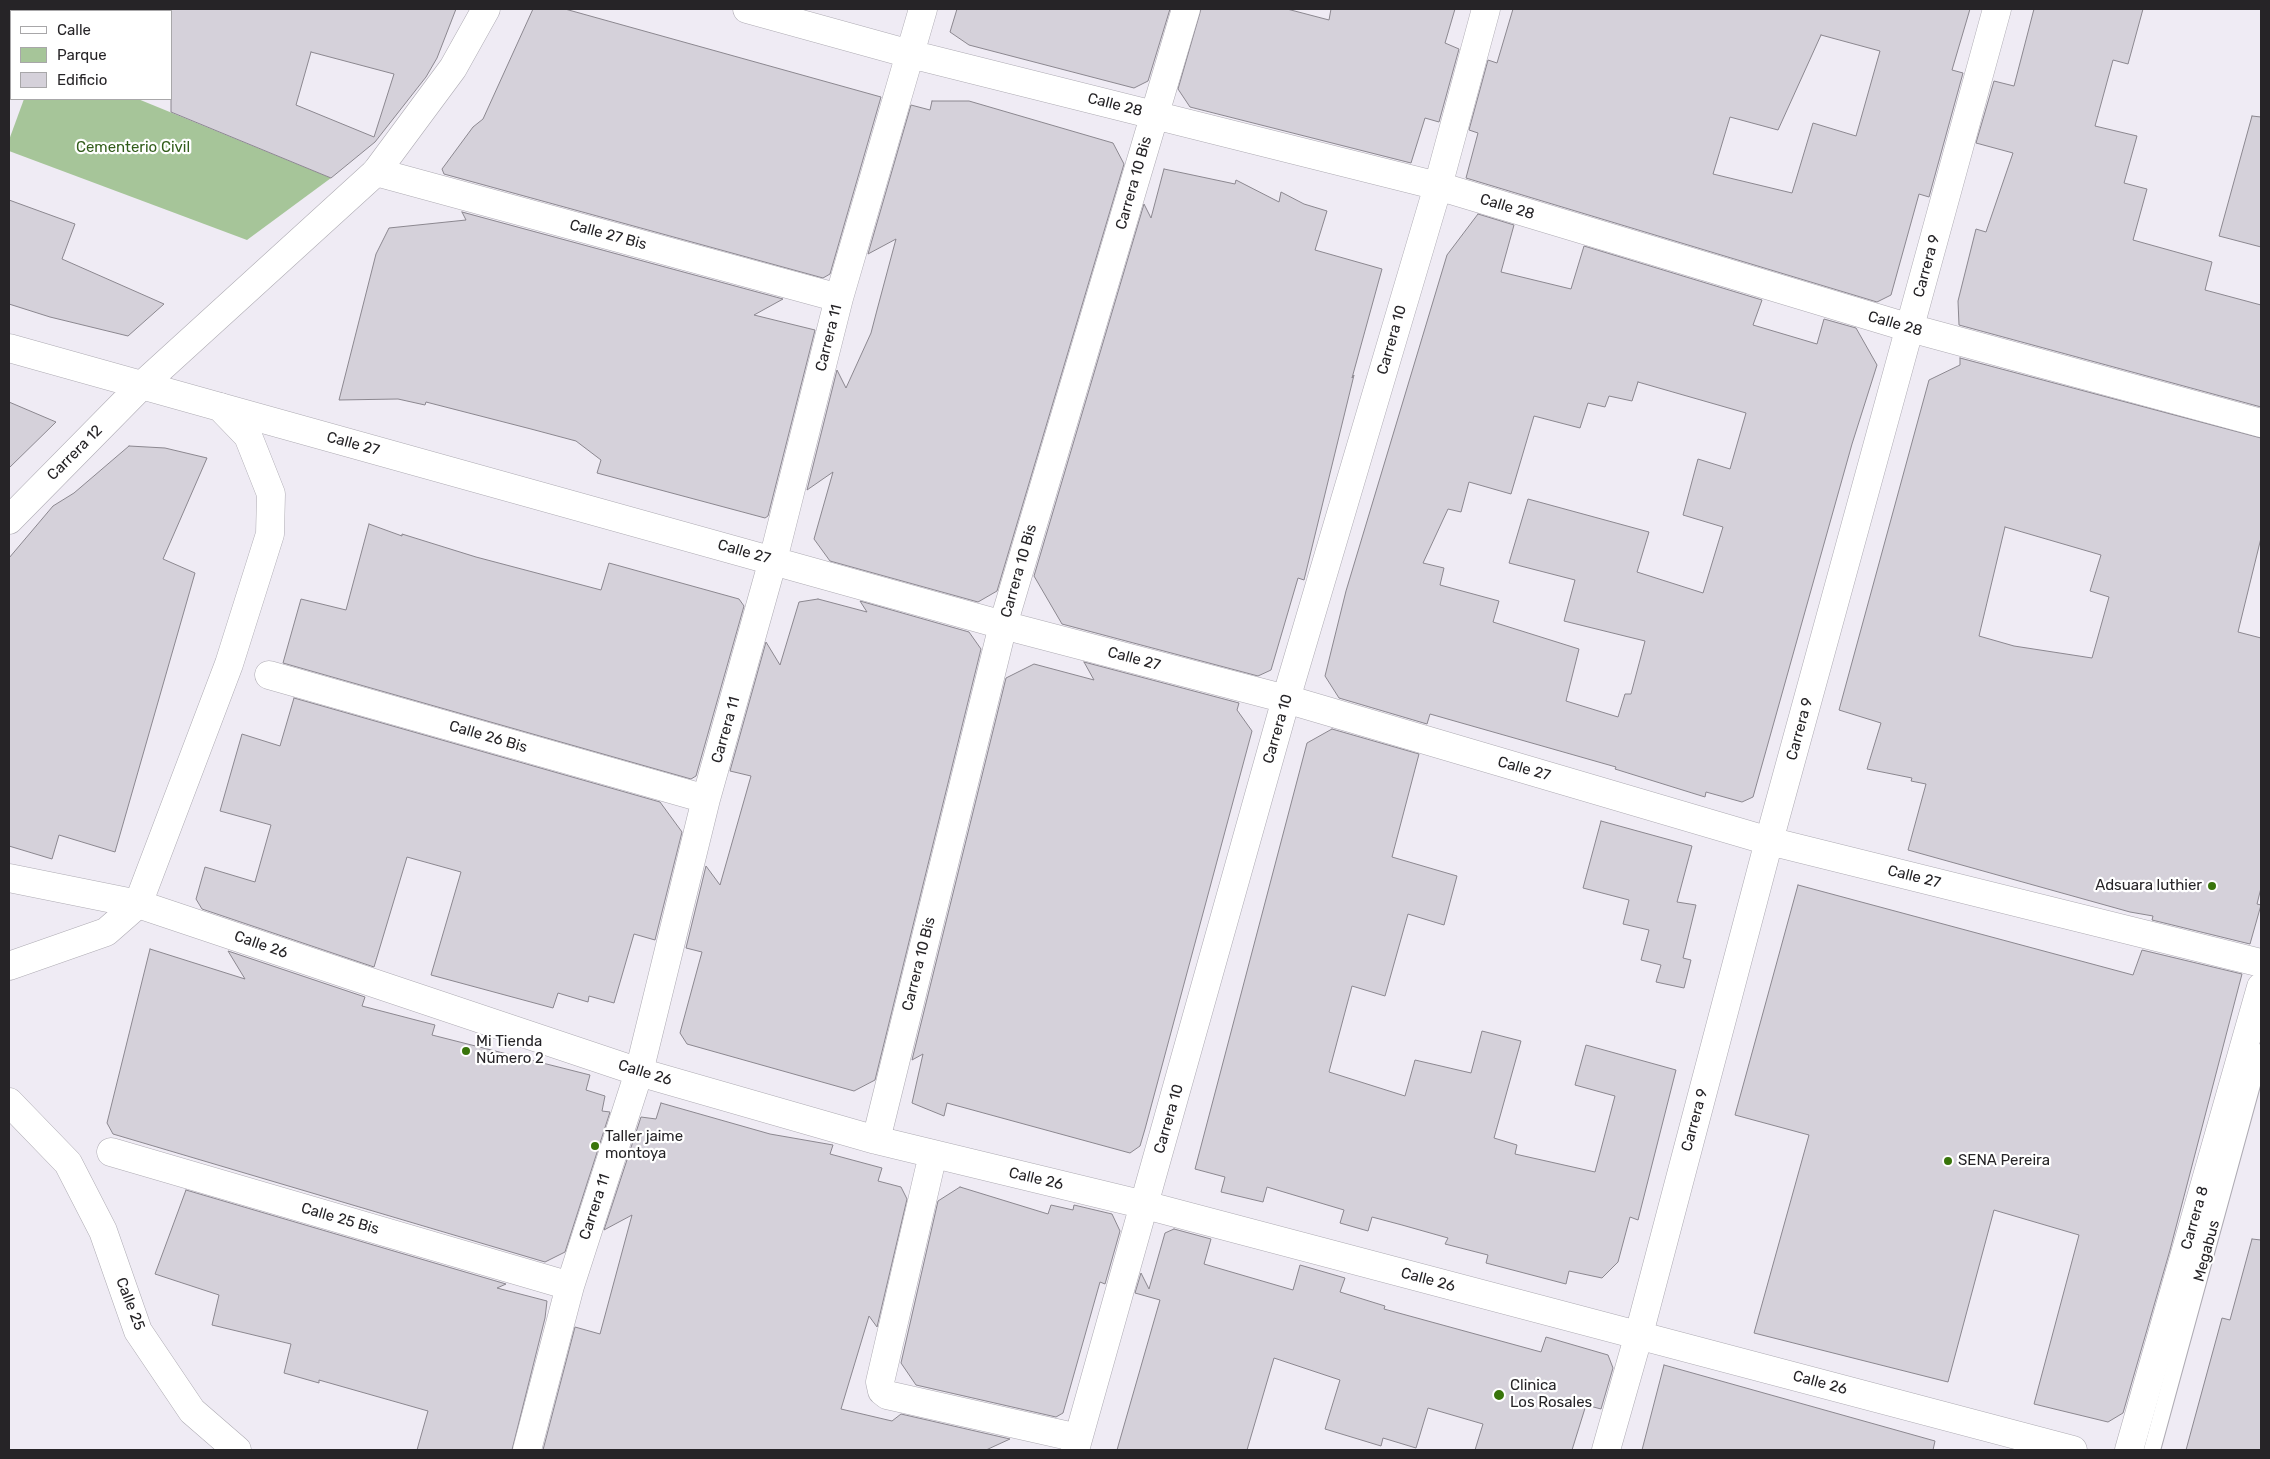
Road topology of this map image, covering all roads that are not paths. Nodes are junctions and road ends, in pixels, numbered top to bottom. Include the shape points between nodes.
1 (486, 9) edge
2 (747, 9) edge
3 (923, 9) edge
4 (1186, 9) edge
5 (1486, 9) edge
6 (1997, 9) edge
7 (910, 54) junction
8 (1153, 115) junction
9 (376, 172) junction
10 (1438, 186) junction
11 (840, 298) junction
12 (1910, 328) junction
13 (9, 348) edge
14 (141, 386) junction
15 (220, 407) junction
16 (2261, 424) edge
17 (9, 520) edge
18 (773, 560) junction
19 (1003, 625) junction
20 (269, 675) dead end
21 (1286, 699) junction
22 (706, 799) junction
23 (1769, 840) junction
24 (9, 878) edge
25 (138, 904) junction
26 (2261, 962) edge
27 (9, 966) edge
28 (2261, 987) edge
29 (2261, 1052) edge
30 (639, 1072) junction
31 (9, 1102) edge
32 (876, 1140) junction
33 (111, 1152) dead end
34 (932, 1154) junction
35 (1145, 1206) junction
36 (570, 1286) junction
37 (1639, 1334) junction
38 (1076, 1444) edge
39 (237, 1450) edge
40 (527, 1450) edge
41 (1606, 1450) edge
42 (2073, 1450) edge
43 (2129, 1450) edge
44 (2152, 1450) edge

1 - 9 street, Carrera 12 via 453,68
2 - 7 street, Calle 28
3 - 7 street, Carrera 11
4 - 8 street, Carrera 10 Bis
5 - 10 street, Carrera 10
6 - 12 street, Carrera 9
7 - 8 street, Calle 28
7 - 11 street, Carrera 11
8 - 10 street, Calle 28
8 - 19 street, Carrera 10 Bis
9 - 11 street, Calle 27 Bis
9 - 14 street, Carrera 12
10 - 12 street, Calle 28
10 - 21 street, Carrera 10
11 - 18 street, Carrera 11
12 - 16 street, Calle 28
12 - 23 street, Carrera 9
13 - 14 street, Calle 27
14 - 15 street, Calle 27
14 - 17 street, Carrera 12
15 - 18 street, Calle 27
15 - 25 street via 248,436 271,494 270,534 229,664
18 - 19 street, Calle 27
18 - 22 street, Carrera 11
19 - 21 street, Calle 27
19 - 32 street, Carrera 10 Bis
20 - 22 street, Calle 26 Bis
21 - 23 street, Calle 27
21 - 35 street, Carrera 10
22 - 30 street, Carrera 11
23 - 26 street, Calle 27
23 - 37 street, Carrera 9
24 - 25 street, Calle 26
25 - 27 street via 106,932
25 - 30 street, Calle 26
28 - 43 street, Carrera 8
29 - 44 lane, Megabus
30 - 32 street, Calle 26
30 - 36 street, Carrera 11
31 - 39 street, Calle 25 via 68,1163 103,1231 138,1330 192,1411
32 - 34 street, Calle 26
33 - 36 street, Calle 25 Bis
34 - 35 street, Calle 26
34 - 38 street via 880,1382 882,1391 887,1395
35 - 37 street, Calle 26
35 - 38 street, Carrera 10
36 - 40 street, Carrera 11
37 - 41 street, Carrera 9
37 - 42 street, Calle 26

